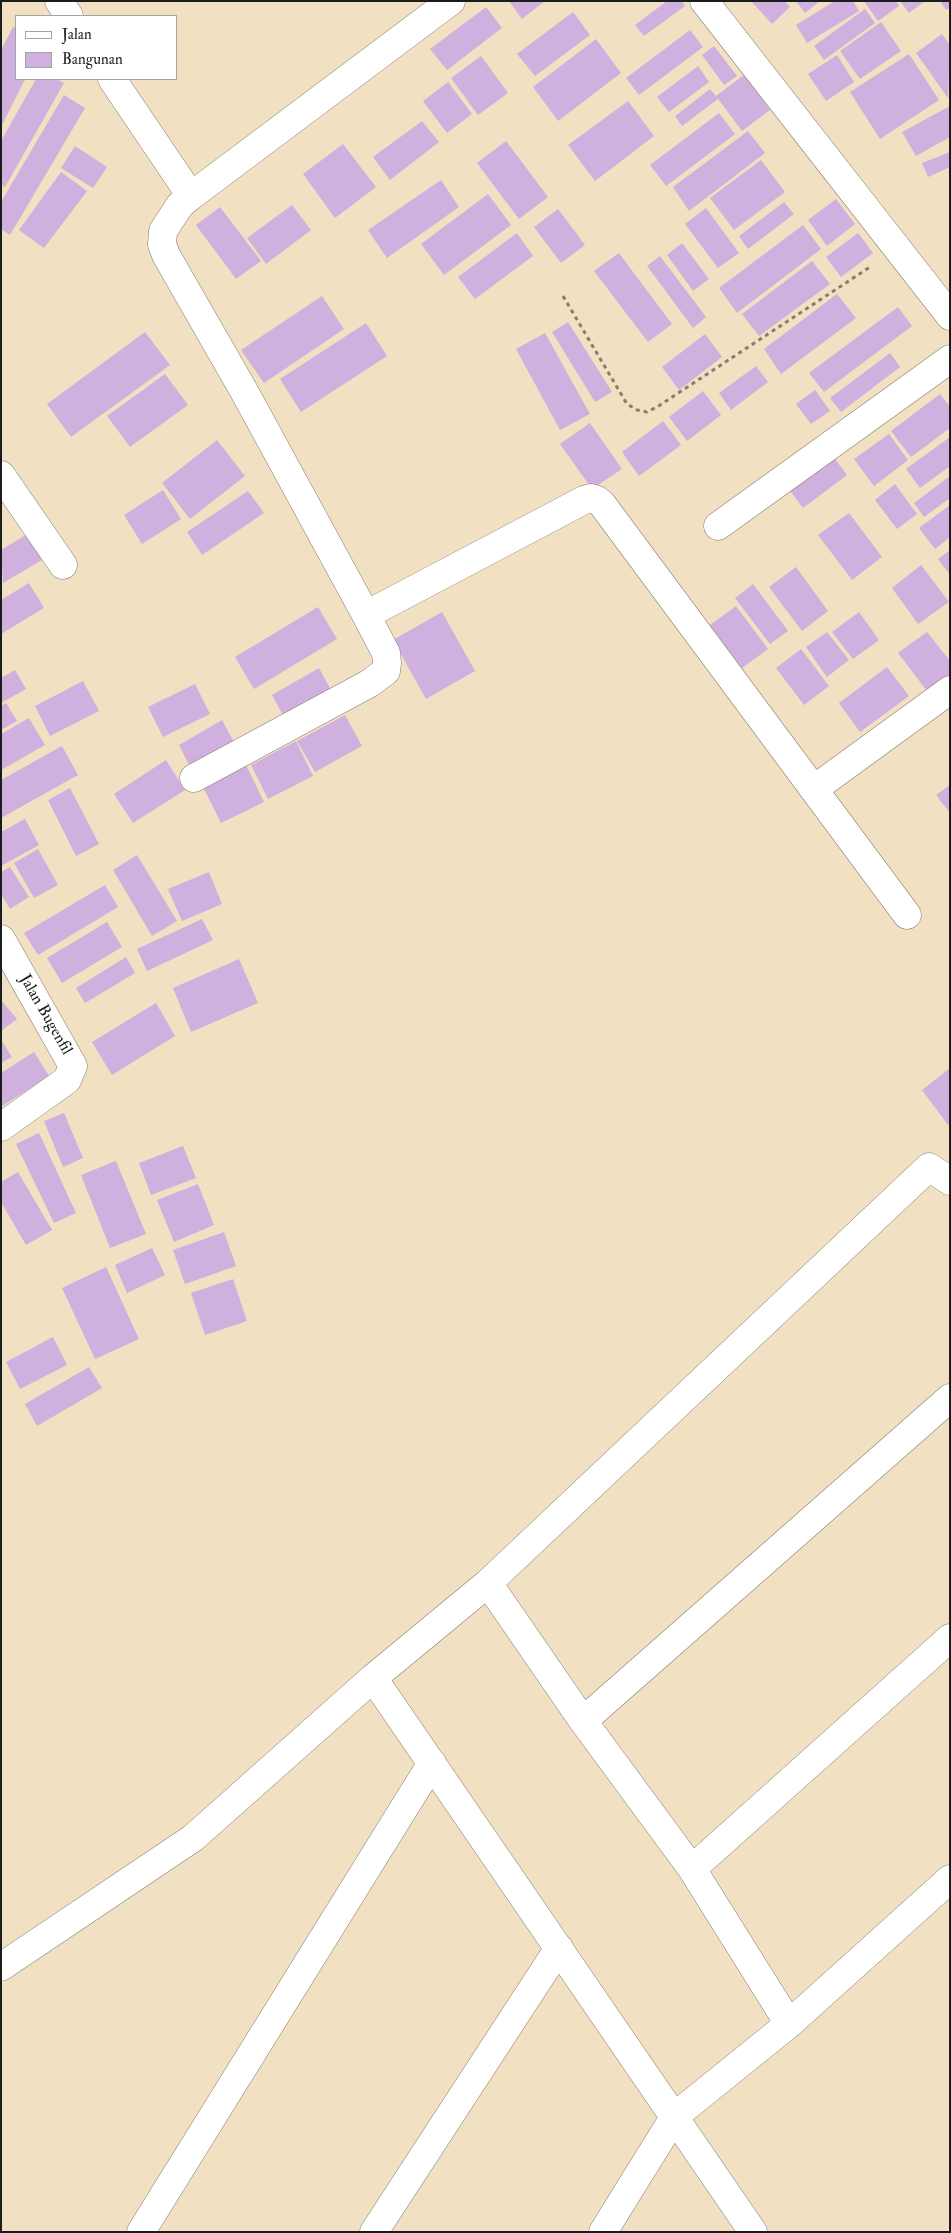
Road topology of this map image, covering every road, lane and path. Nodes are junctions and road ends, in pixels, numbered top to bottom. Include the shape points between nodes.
1 (59, 1) edge
2 (451, 1) edge
3 (704, 1) edge
4 (68, 15) edge
5 (113, 80) edge
6 (191, 196) junction
7 (898, 248) junction
8 (563, 296) dead end
9 (950, 316) edge
10 (950, 359) edge
11 (1, 475) edge
12 (718, 526) dead end
13 (63, 565) dead end
14 (366, 615) junction
15 (950, 690) edge
16 (194, 778) dead end
17 (814, 789) junction
18 (907, 916) dead end
19 (1, 939) edge
20 (1, 1127) edge
21 (950, 1181) edge
22 (950, 1398) edge
23 (488, 1583) junction
24 (950, 1638) edge
25 (373, 1678) junction
26 (583, 1721) junction
27 (432, 1763) junction
28 (692, 1869) junction
29 (950, 1879) edge
30 (559, 1948) junction
31 (1, 1967) edge
32 (789, 2024) junction
33 (675, 2116) junction
34 (141, 2232) edge
35 (374, 2232) edge
36 (603, 2232) edge
37 (754, 2232) edge

1 - 4 street
2 - 6 street
3 - 7 street
5 - 6 street
6 - 14 street via 180,205 163,231 162,244 166,255
7 - 8 path via 647,412 627,404
7 - 9 street
10 - 12 street
11 - 13 street
14 - 16 street via 386,653 386,671 382,676
14 - 17 street via 584,500 597,500
15 - 17 street
17 - 18 street
19 - 20 street, Jalan Bugenfil via 73,1066 67,1080
21 - 23 street via 928,1167
22 - 26 street
23 - 25 street
23 - 26 street
24 - 28 street
25 - 27 street
25 - 31 street via 193,1838
26 - 28 street
27 - 30 street
27 - 34 street
28 - 32 street
29 - 32 street
30 - 33 street
30 - 35 street
32 - 33 street
33 - 36 street
33 - 37 street

